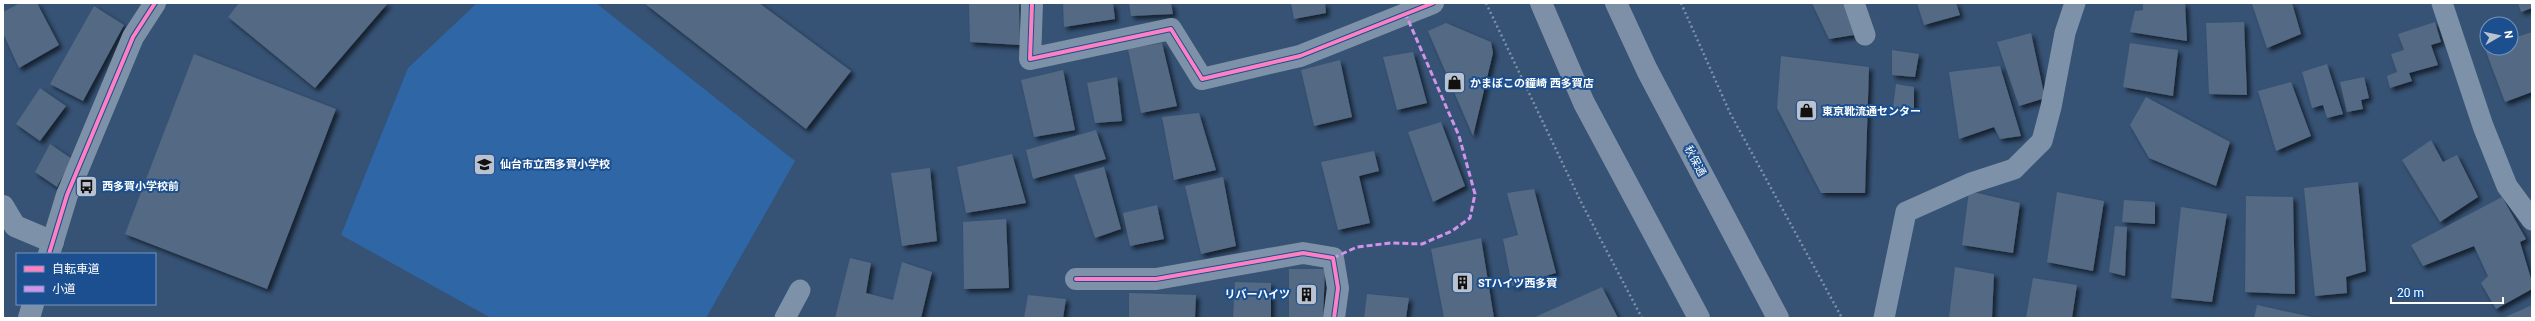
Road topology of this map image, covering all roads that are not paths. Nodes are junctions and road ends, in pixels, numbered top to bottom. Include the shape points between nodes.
1 (155, 3) edge
2 (1032, 3) edge
3 (1433, 3) edge
4 (1541, 3) edge
5 (1616, 3) edge
6 (1854, 3) edge
7 (2075, 3) edge
8 (2442, 3) edge
9 (1866, 35) dead end
10 (3, 206) edge
11 (2532, 220) edge
12 (51, 248) edge
13 (1076, 279) dead end
14 (800, 290) dead end
15 (33, 305) edge
16 (29, 318) edge
17 (785, 318) edge
18 (1334, 318) edge
19 (1699, 318) edge
20 (1778, 318) edge
21 (1884, 318) edge

1 - 12 street via 133,37 67,195
2 - 3 street via 1030,59 1171,29 1202,78 1300,56
4 - 19 highway via 1584,103
5 - 20 highway, 秋保通 via 1647,70
6 - 9 lane
7 - 21 lane via 2065,33 2042,141 2014,169 1971,183 1906,212
8 - 11 lane via 2482,126 2504,179
10 - 12 street via 16,226
13 - 18 street via 1156,279 1303,253 1333,258 1338,288
14 - 17 lane
15 - 16 street

